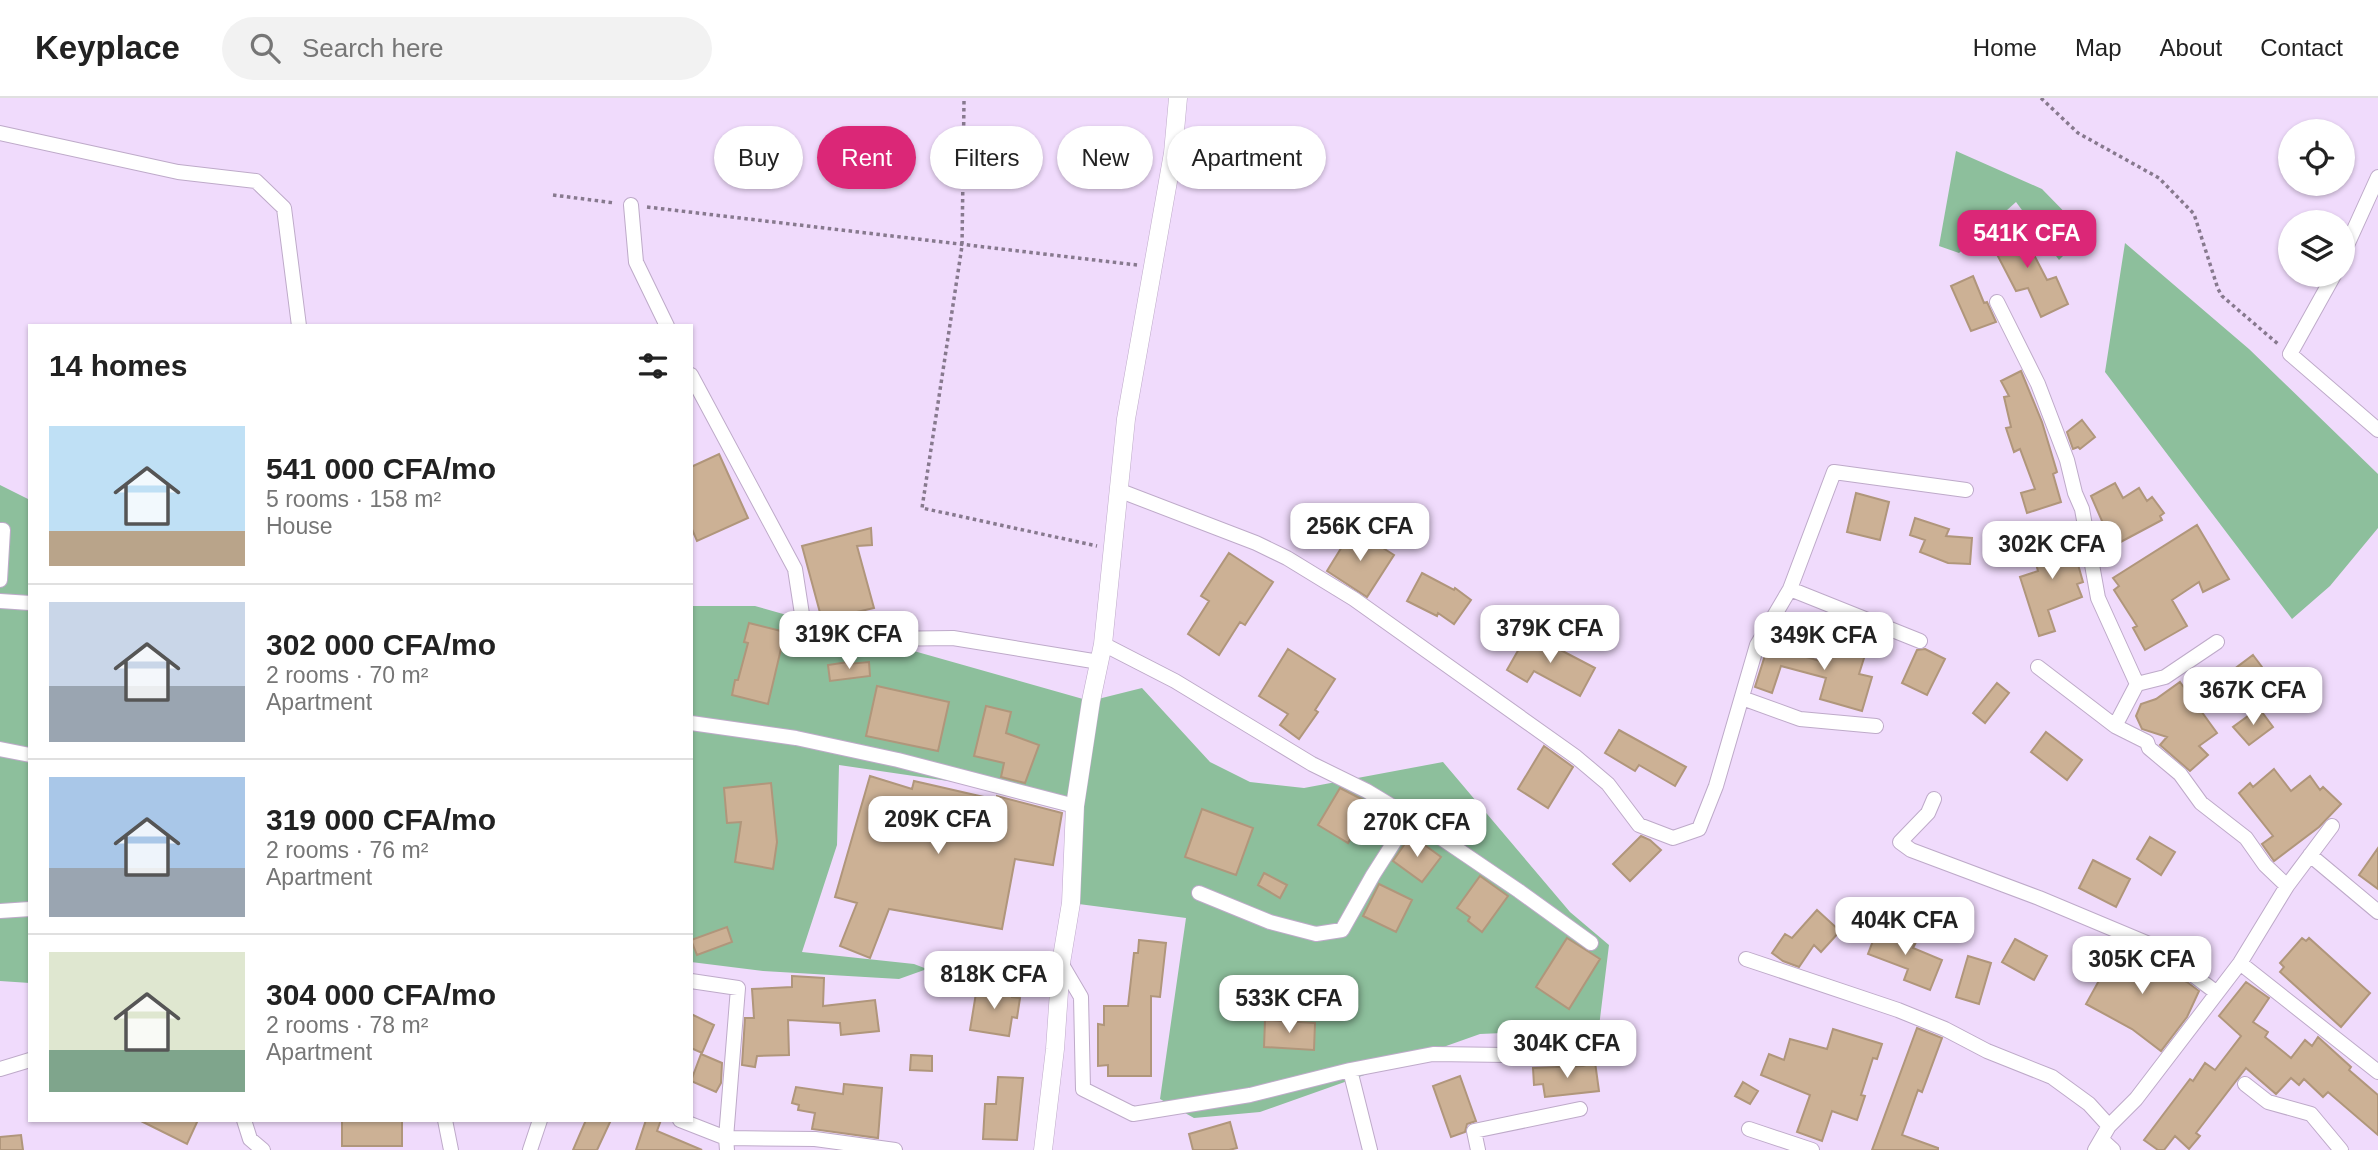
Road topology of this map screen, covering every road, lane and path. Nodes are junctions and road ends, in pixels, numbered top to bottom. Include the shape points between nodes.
1 (1178, 98) edge
2 (2041, 98) edge
3 (964, 101) dead end
4 (0, 133) edge
5 (2378, 177) edge
6 (553, 195) dead end
7 (631, 205) junction
8 (2355, 228) edge
9 (961, 246) junction
10 (1153, 267) junction
11 (2327, 287) edge
12 (1997, 302) dead end
13 (299, 324) edge
14 (666, 324) edge
15 (2290, 354) junction
16 (693, 378) edge
17 (2378, 430) edge
18 (1118, 490) junction
19 (1966, 490) dead end
20 (0, 530) edge
21 (1112, 549) junction
22 (0, 580) edge
23 (1790, 589) junction
24 (0, 601) edge
25 (28, 603) edge
26 (1920, 641) dead end
27 (2217, 642) dead end
28 (1101, 653) junction
29 (2038, 667) dead end
30 (2137, 684) junction
31 (1742, 698) junction
32 (693, 723) edge
33 (1876, 726) dead end
34 (2115, 726) junction
35 (0, 749) edge
36 (28, 755) edge
37 (1934, 799) dead end
38 (1076, 806) junction
39 (1410, 817) junction
40 (2332, 826) dead end
41 (2310, 855) junction
42 (2287, 886) junction
43 (1199, 893) dead end
44 (28, 909) edge
45 (0, 911) edge
46 (2378, 912) edge
47 (1591, 943) dead end
48 (1746, 960) dead end
49 (1061, 962) junction
50 (2240, 963) junction
51 (693, 981) edge
52 (2217, 993) junction
53 (1583, 1056) dead end
54 (28, 1061) edge
55 (0, 1069) edge
56 (1350, 1070) junction
57 (2378, 1072) edge
58 (2245, 1084) dead end
59 (1580, 1109) dead end
60 (245, 1122) edge
61 (444, 1122) edge
62 (540, 1122) edge
63 (684, 1122) edge
64 (2109, 1126) junction
65 (1749, 1129) dead end
66 (726, 1144) edge
67 (2103, 1147) edge
68 (263, 1150) edge
69 (450, 1150) edge
70 (530, 1150) edge
71 (895, 1150) edge
72 (1044, 1150) edge
73 (1370, 1150) edge
74 (1478, 1150) edge
75 (1812, 1150) edge
76 (2341, 1150) edge

1 - 10 street
2 - 15 path via 2078,133 2150,172 2168,187 2194,215 2222,296
3 - 9 path
4 - 13 street via 178,172 256,181 284,208
5 - 8 street
6 - 7 path
7 - 9 path
7 - 14 street via 636,262
9 - 10 path
9 - 21 path via 922,508
10 - 18 street
11 - 15 street
12 - 30 street via 2038,384 2067,460 2082,509 2098,598
15 - 17 street
16 - 28 street via 795,569 804,627 880,639 953,638
18 - 21 street
18 - 31 street via 1287,558 1354,599 1576,757 1608,784 1639,825 1673,838 1699,829
19 - 23 street via 1834,472
20 - 22 street
21 - 28 street
23 - 26 street
23 - 31 street via 1758,645
24 - 25 street
27 - 30 street via 2165,677
28 - 38 street
28 - 39 street via 1175,681
29 - 34 street
30 - 34 street
31 - 33 street via 1800,719
32 - 38 street via 796,738 898,760
34 - 42 street via 2147,742 2185,779 2201,803 2246,838
35 - 36 street
37 - 52 street via 1928,813 1900,842 2157,947
38 - 49 street via 1071,902
39 - 43 street via 1342,930 1316,934 1270,922
39 - 47 street
40 - 41 street
41 - 42 street
41 - 46 street
42 - 50 street
44 - 45 street
48 - 64 street via 1898,1010 2052,1077 2089,1104
49 - 56 street via 1081,997 1083,1089 1133,1114 1250,1095
49 - 72 street
50 - 52 street
50 - 57 street
51 - 66 street via 738,988
52 - 64 street
53 - 56 street via 1433,1054
54 - 55 street
56 - 73 street
58 - 76 street via 2269,1102 2311,1114
59 - 74 street via 1474,1131
60 - 68 street via 250,1139
61 - 69 street
62 - 70 street
63 - 66 street
64 - 67 street
65 - 75 street
66 - 71 street via 815,1139

